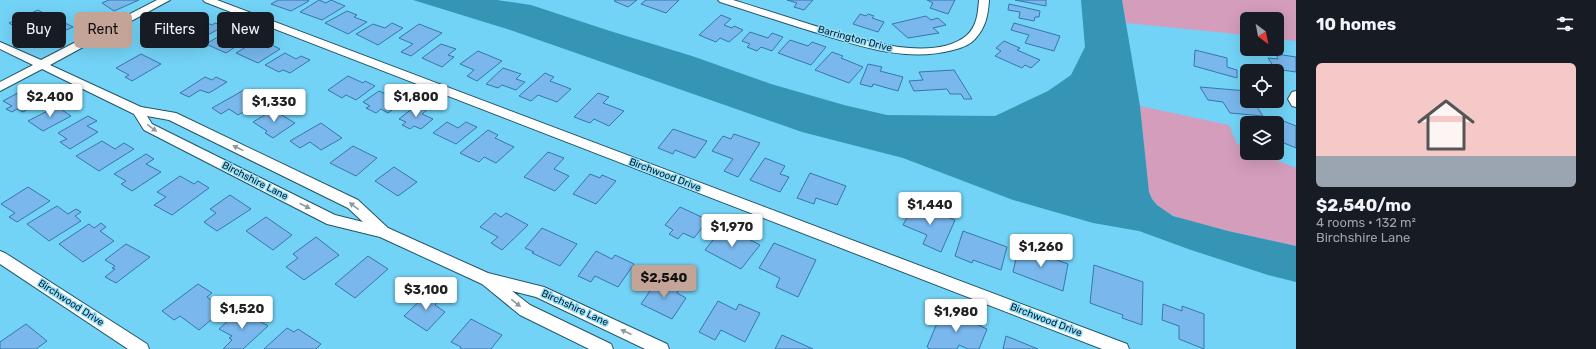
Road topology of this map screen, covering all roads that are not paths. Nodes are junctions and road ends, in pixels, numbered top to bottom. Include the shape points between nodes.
1 (165, 0) edge
2 (208, 0) edge
3 (723, 0) edge
4 (984, 0) edge
5 (0, 45) edge
6 (42, 65) junction
7 (0, 87) edge
8 (1296, 95) edge
9 (1296, 104) edge
10 (138, 111) junction
11 (383, 232) junction
12 (0, 257) edge
13 (485, 279) junction
14 (1099, 345) edge
15 (142, 349) edge
16 (605, 349) edge
17 (661, 349) edge
18 (1121, 349) edge

1 - 6 street
2 - 14 street, Birchwood Drive
3 - 4 street, Barrington Drive via 884,49 912,52 946,48 972,37 981,23
5 - 6 street, Birchshire Lane
6 - 7 street
6 - 10 street, Birchshire Lane
8 - 9 street
11 -> 10 street, Birchshire Lane via 353,204 172,116
10 -> 11 street, Birchshire Lane via 148,128 332,220
11 - 13 street, Birchshire Lane
12 - 15 street, Birchwood Drive
13 -> 16 street, Birchshire Lane via 525,310
17 -> 13 street, Birchshire Lane via 539,291
14 - 18 street, Birchwood Drive

